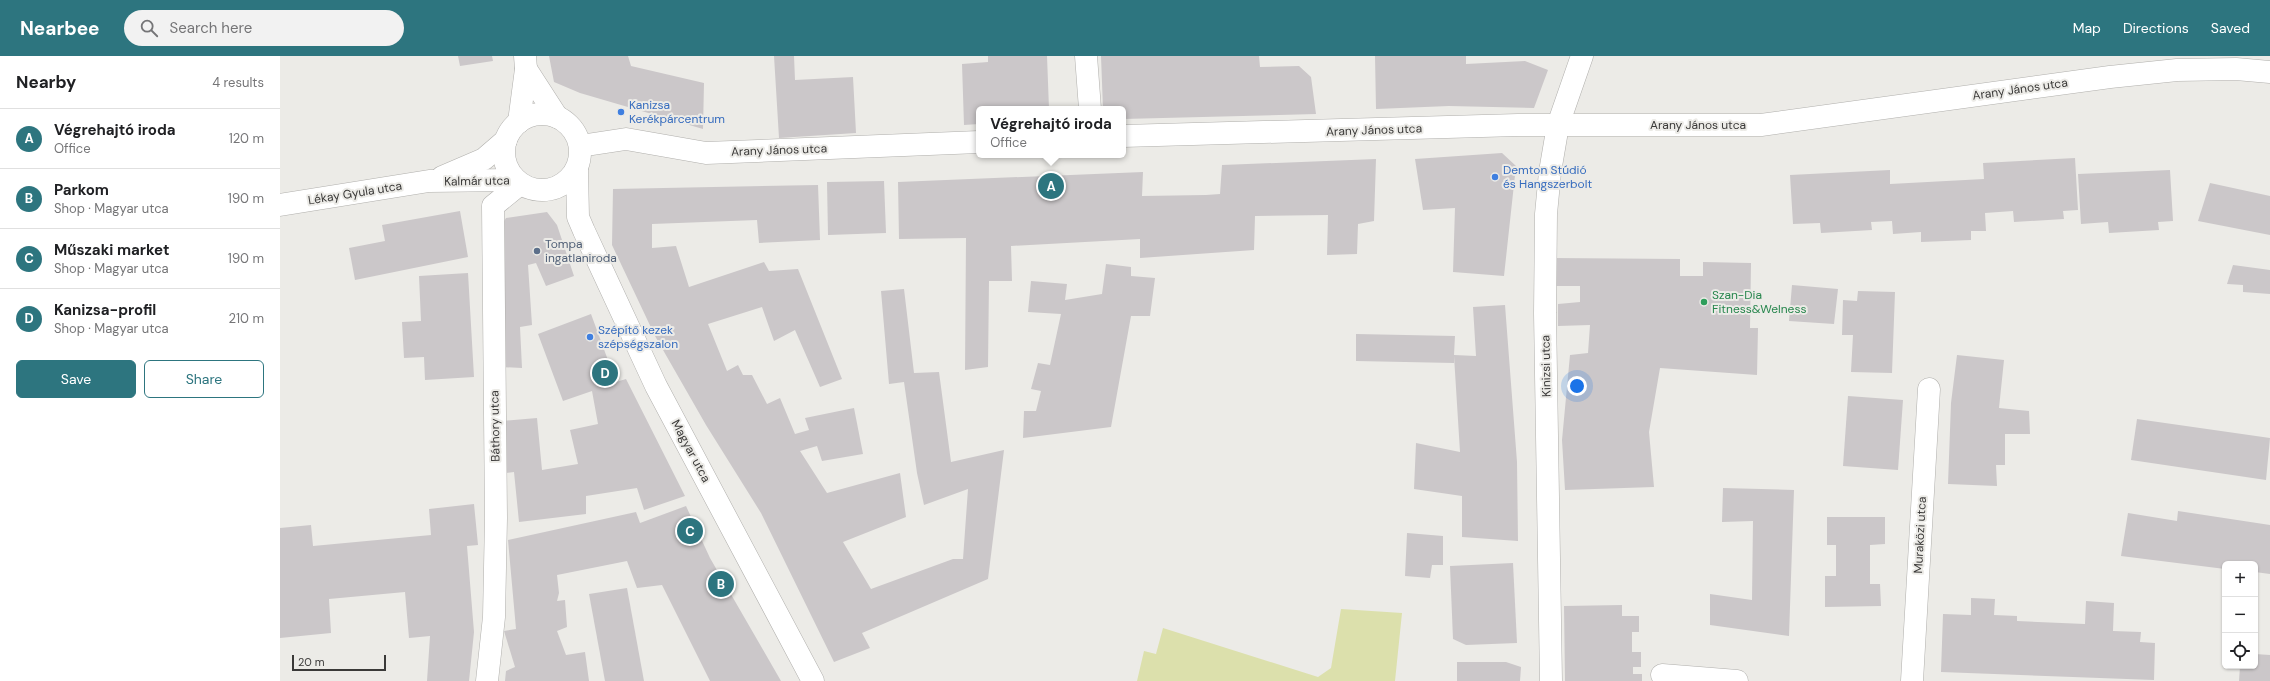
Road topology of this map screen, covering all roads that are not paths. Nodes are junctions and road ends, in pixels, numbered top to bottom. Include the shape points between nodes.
1 (1086, 56) edge
2 (1582, 56) edge
3 (526, 63) edge
4 (2270, 72) edge
5 (1090, 106) edge
6 (557, 117) junction
7 (519, 122) junction
8 (1558, 126) junction
9 (1126, 136) edge
10 (506, 140) junction
11 (976, 142) edge
12 (580, 146) junction
13 (577, 171) junction
14 (429, 181) junction
15 (518, 182) junction
16 (546, 190) junction
17 (280, 205) edge
18 (578, 217) junction
19 (1929, 389) dead end
20 (1662, 675) dead end
21 (487, 681) edge
22 (812, 681) edge
23 (1551, 681) edge
24 (1737, 681) edge
25 (1912, 681) edge

1 - 5 street
2 - 8 street, Kinizsi utca
3 - 6 street
3 - 7 street
4 - 8 street, Arany János utca via 2236,69 2177,70 1761,125
6 - 7 street via 538,114
6 - 12 street via 568,124 576,134
7 - 10 street
8 - 9 street, Arany János utca
8 - 23 street, Kinizsi utca via 1546,214
10 - 14 street, Kalmár utca via 484,159
10 - 15 street via 506,165
11 - 12 street, Arany János utca via 706,153 626,139
12 - 13 street
13 - 16 street via 569,181
13 - 18 street, Magyar utca
14 - 15 street, Kalmár utca
14 - 17 street, Lékay Gyula utca
15 - 16 street via 530,188
15 - 21 street, Báthory utca via 493,206 496,518 494,617
16 - 18 street, Magyar utca
18 - 22 street, Magyar utca via 656,386
19 - 25 street, Muraközi utca
20 - 24 street

